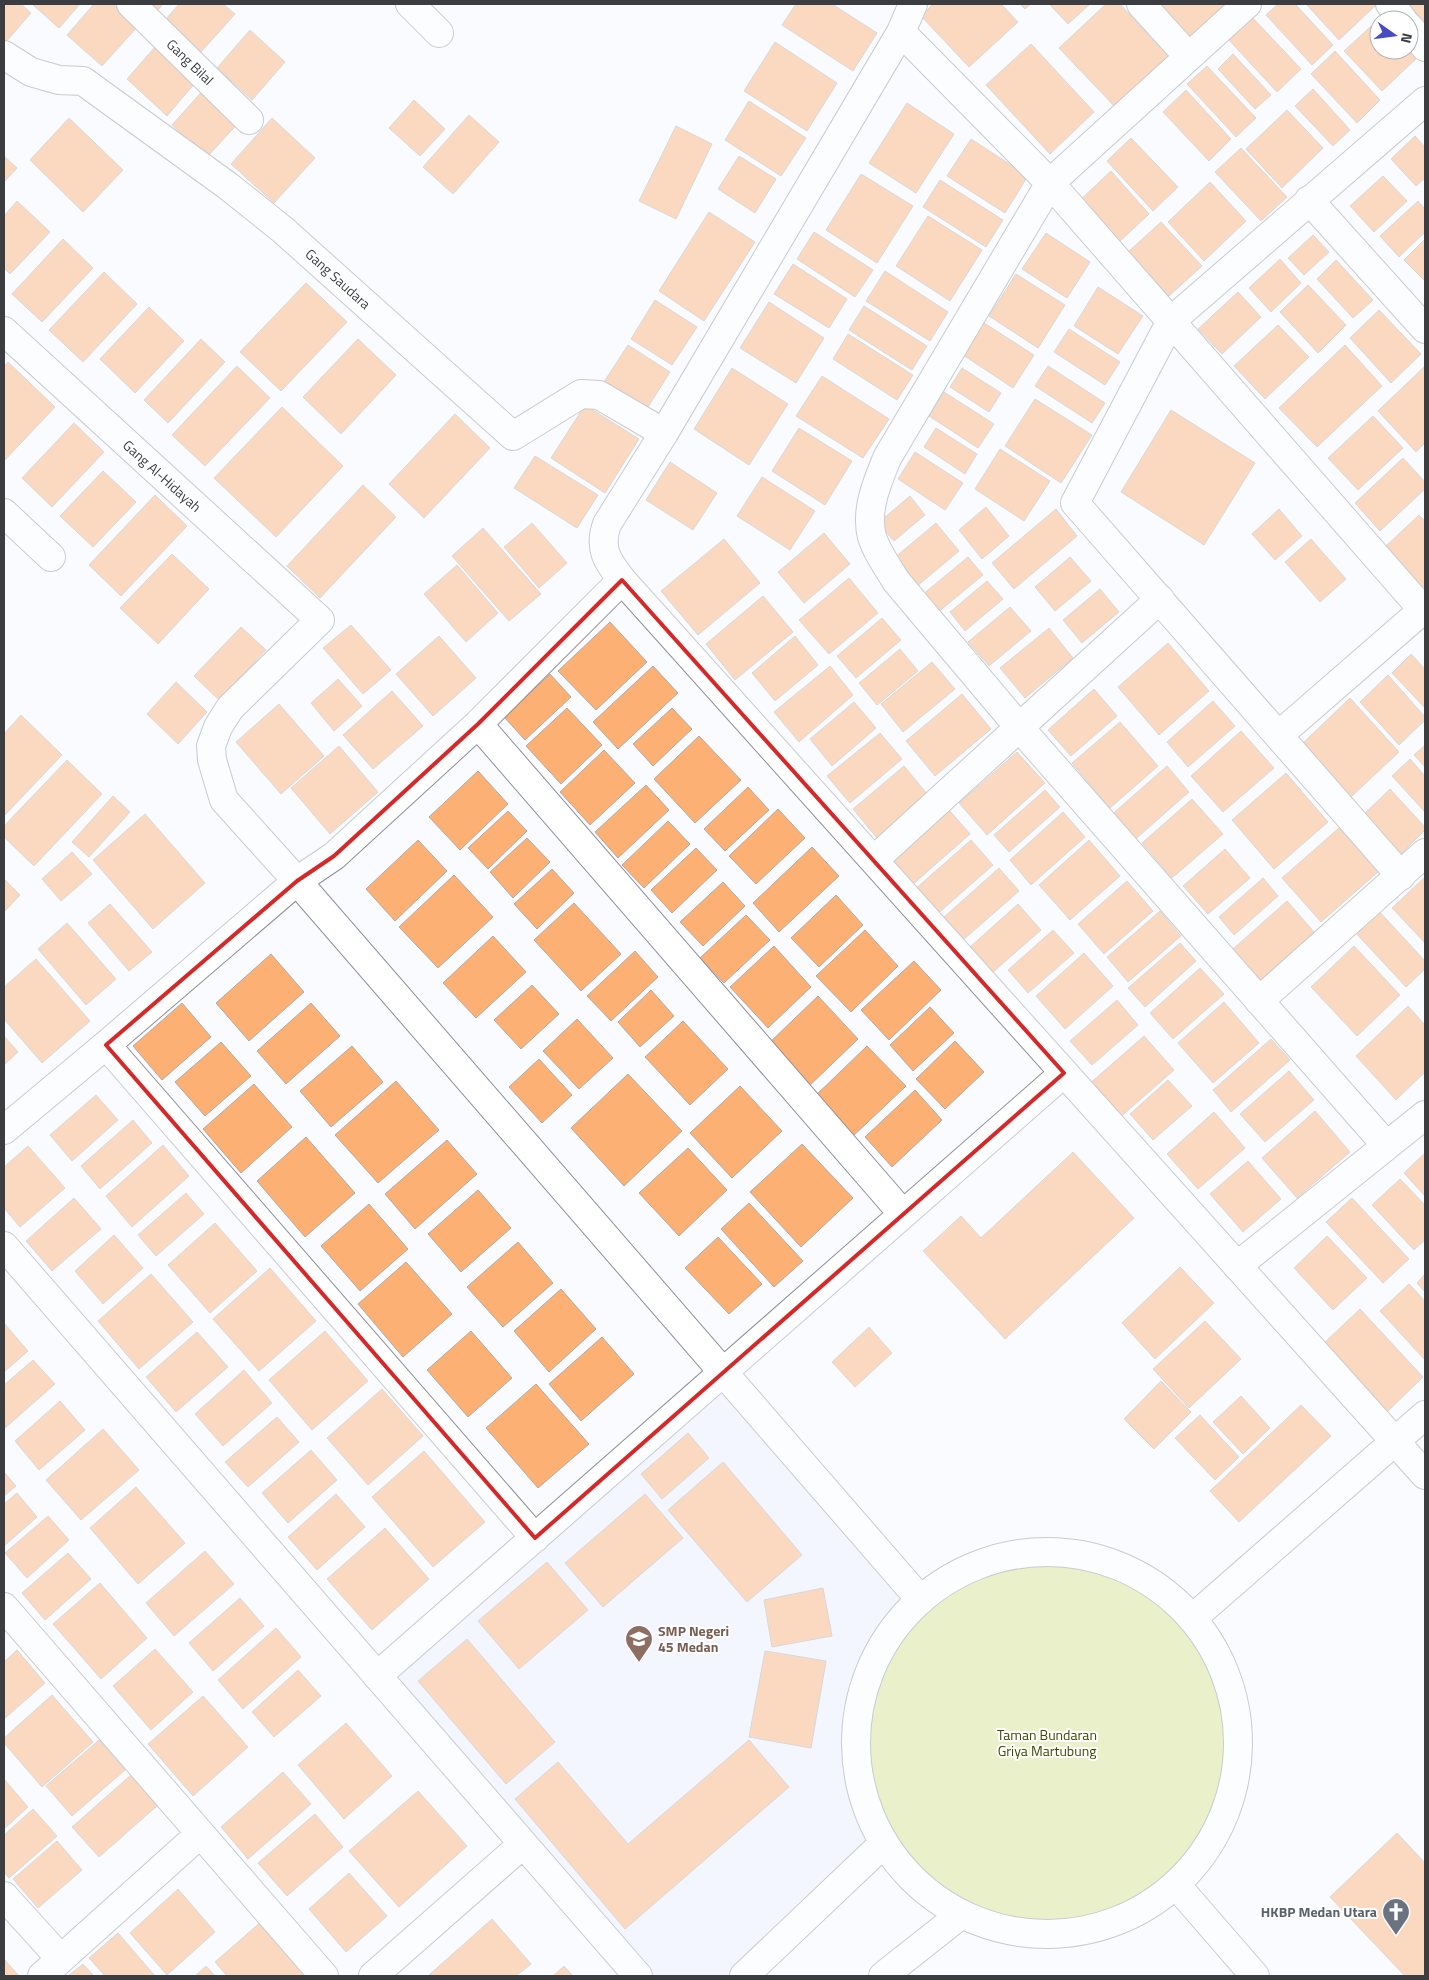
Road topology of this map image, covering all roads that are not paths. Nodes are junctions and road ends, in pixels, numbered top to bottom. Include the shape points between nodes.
1 (131, 4) edge
2 (410, 4) edge
3 (913, 4) edge
4 (1141, 4) edge
5 (1247, 4) edge
6 (901, 32) junction
7 (439, 33) dead end
8 (4, 55) edge
9 (1188, 56) junction
10 (1425, 101) edge
11 (249, 120) dead end
12 (1050, 183) junction
13 (1309, 200) junction
14 (1171, 322) junction
15 (1425, 329) edge
16 (4, 332) edge
17 (664, 433) junction
18 (4, 513) edge
19 (51, 556) dead end
20 (622, 580) junction
21 (1160, 599) junction
22 (1424, 609) edge
23 (478, 724) junction
24 (1019, 727) junction
25 (1278, 735) junction
26 (1425, 853) edge
27 (874, 860) junction
28 (1401, 876) junction
29 (297, 882) junction
30 (1259, 1001) junction
31 (106, 1045) junction
32 (1064, 1073) junction
33 (1425, 1115) edge
34 (4, 1130) edge
35 (1386, 1145) junction
36 (903, 1214) junction
37 (4, 1246) edge
38 (1237, 1266) junction
39 (723, 1372) junction
40 (1425, 1415) edge
41 (1395, 1442) junction
42 (1425, 1475) edge
43 (535, 1538) junction
44 (919, 1598) junction
45 (4, 1607) edge
46 (1194, 1617) junction
47 (378, 1676) junction
48 (200, 1834) junction
49 (523, 1844) junction
50 (882, 1845) junction
51 (1177, 1886) junction
52 (4, 1896) edge
53 (959, 1916) junction
54 (52, 1968) edge
55 (324, 1976) edge
56 (373, 1976) edge
57 (638, 1976) edge
58 (744, 1976) edge
59 (883, 1976) edge
60 (1256, 1976) edge

1 - 11 street, Gang Bilal
2 - 7 street
3 - 6 street
4 - 9 street
5 - 9 street
6 - 12 street
6 - 17 street
8 - 17 street, Gang Saudara via 31,72 59,80 83,81 228,186 283,230 514,436 582,394 599,394
9 - 12 street
10 - 13 street
12 - 14 street
12 - 24 street via 887,458 873,496 870,518 872,537 896,581
13 - 14 street
13 - 15 street
14 - 21 street via 1075,503
14 - 22 street
16 - 29 street, Gang Al-Hidayah via 320,620 230,708 211,746 224,800
17 - 20 street via 606,524 606,559
18 - 19 street
20 - 23 street
20 - 27 street
21 - 24 street
21 - 25 street
22 - 25 street
23 - 29 street via 334,856
23 - 36 street
24 - 27 street
24 - 30 street
25 - 28 street
26 - 28 street
27 - 32 street
28 - 30 street
29 - 31 street
29 - 39 street
30 - 35 street
31 - 34 street
31 - 43 street
32 - 36 street
32 - 38 street
33 - 35 street
35 - 38 street
36 - 39 street
37 - 47 street
38 - 41 street
39 - 43 street
39 - 44 street
40 - 41 street
41 - 42 street
41 - 46 street
43 - 47 street
44 - 46 street via 985,1559 1060,1550 1134,1570
44 - 50 street via 878,1651 856,1715 858,1782
45 - 48 street
46 - 51 street via 1230,1682 1239,1755 1221,1827
47 - 49 street
48 - 54 street
48 - 55 street
49 - 56 street
49 - 57 street
50 - 53 street
50 - 58 street
51 - 53 street via 1110,1926 1033,1937
51 - 60 street
52 - 54 street
53 - 59 street

